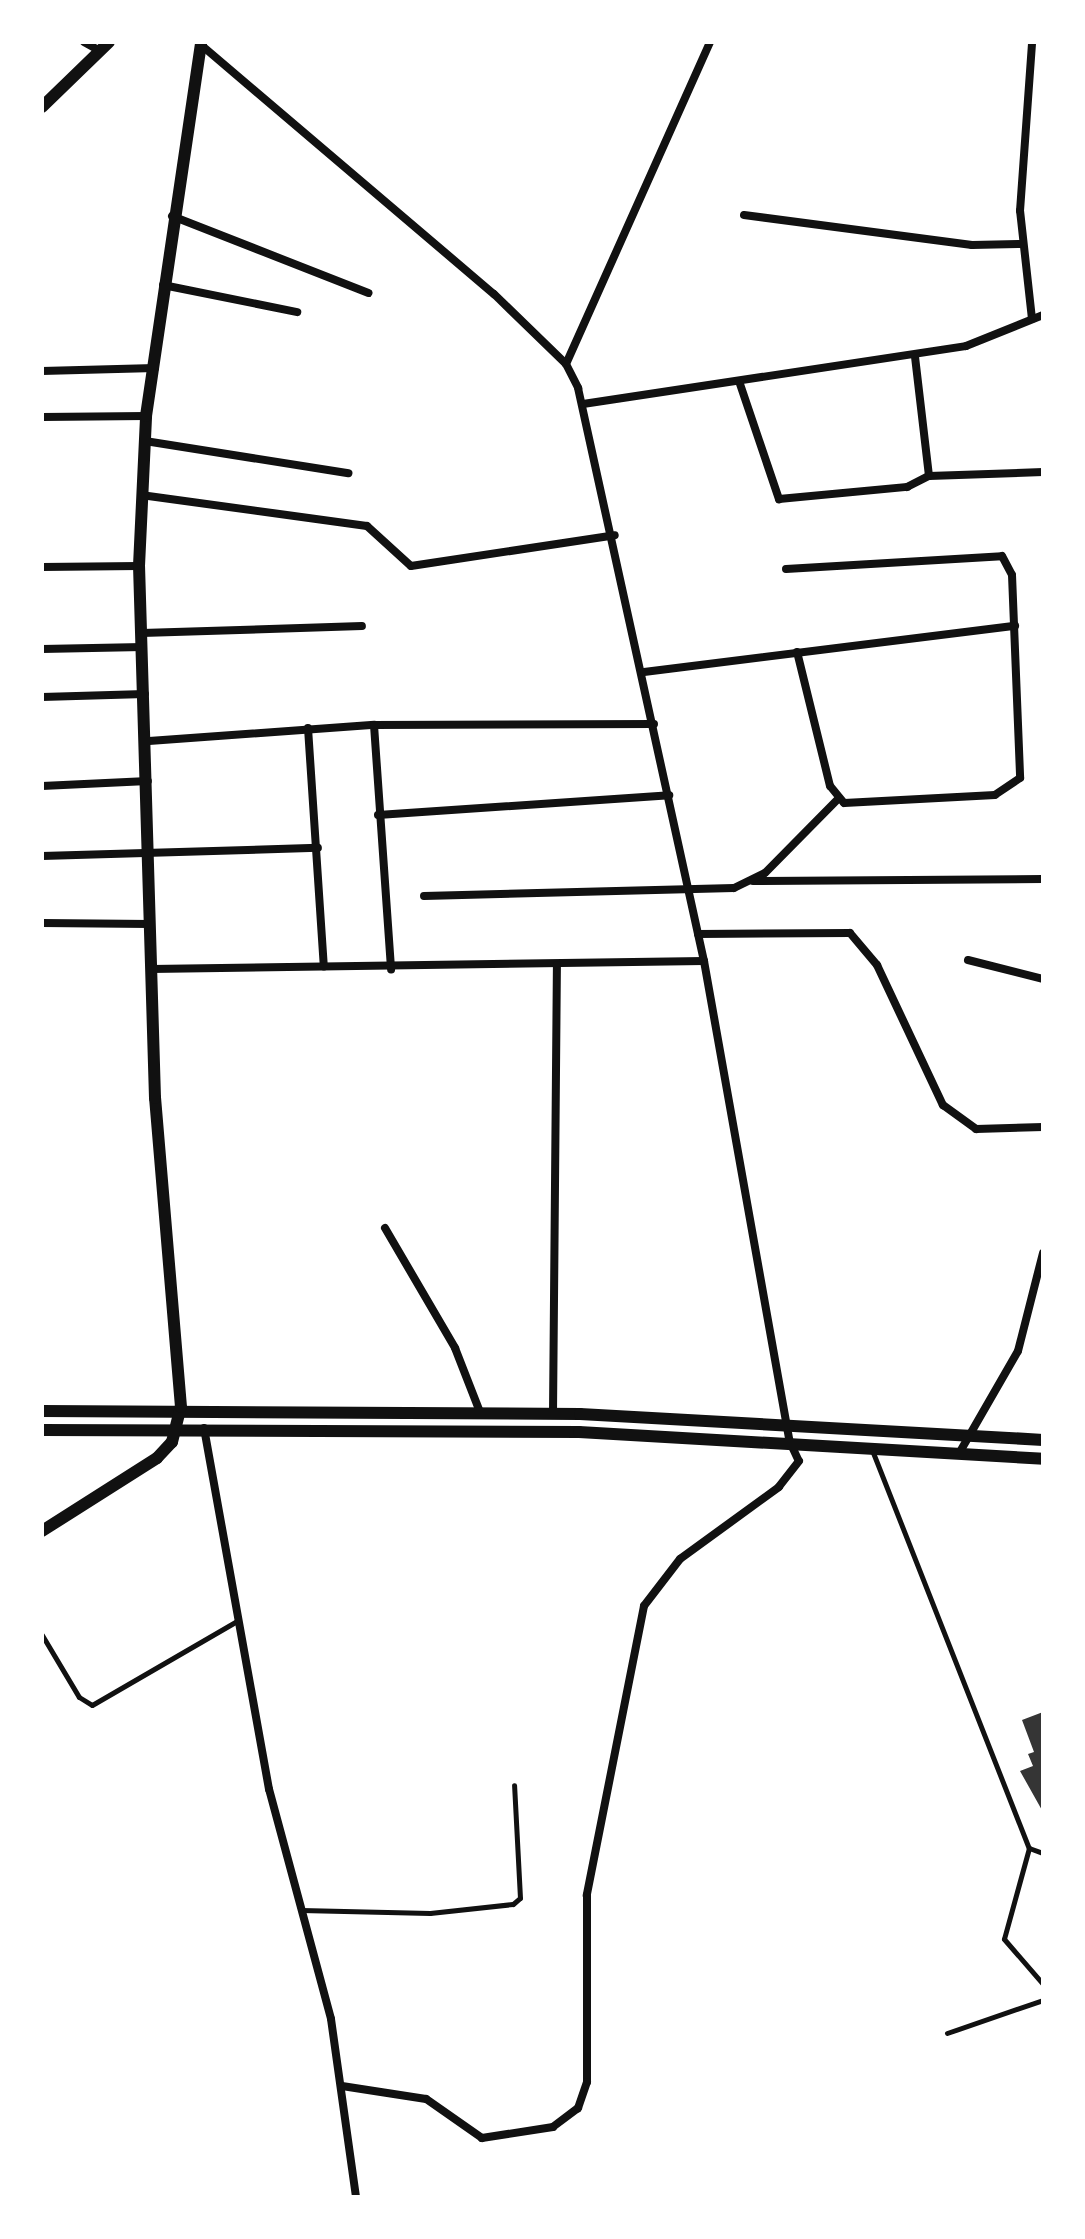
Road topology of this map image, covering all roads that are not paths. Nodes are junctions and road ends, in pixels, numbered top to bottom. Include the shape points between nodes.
1 (84, 42) edge
2 (710, 42) edge
3 (1032, 42) edge
4 (200, 43) edge
5 (104, 46) edge
6 (42, 107) edge
7 (744, 215) dead end
8 (171, 216) junction
9 (1021, 244) junction
10 (163, 285) junction
11 (368, 293) dead end
12 (297, 312) dead end
13 (1043, 315) edge
14 (1032, 319) junction
15 (915, 356) junction
16 (566, 364) junction
17 (155, 368) junction
18 (42, 371) edge
19 (739, 381) junction
20 (583, 404) junction
21 (146, 416) junction
22 (42, 417) edge
23 (145, 441) junction
24 (1043, 472) edge
25 (348, 473) dead end
26 (929, 476) junction
27 (141, 495) junction
28 (615, 535) junction
29 (139, 566) junction
30 (42, 567) edge
31 (786, 569) dead end
32 (362, 626) dead end
33 (1015, 626) junction
34 (142, 640) junction
35 (42, 649) edge
36 (797, 652) junction
37 (644, 672) junction
38 (147, 694) junction
39 (42, 697) edge
40 (654, 724) junction
41 (374, 725) junction
42 (308, 728) junction
43 (149, 741) junction
44 (148, 781) junction
45 (42, 786) edge
46 (669, 795) junction
47 (839, 798) junction
48 (378, 815) junction
49 (318, 848) junction
50 (152, 850) junction
51 (42, 856) edge
52 (1043, 879) edge
53 (753, 881) junction
54 (689, 890) junction
55 (424, 896) dead end
56 (42, 923) edge
57 (150, 924) junction
58 (698, 934) junction
59 (968, 960) dead end
60 (704, 961) junction
61 (557, 965) junction
62 (324, 966) junction
63 (151, 969) junction
64 (391, 969) junction
65 (1043, 979) edge
66 (1043, 1127) edge
67 (385, 1228) dead end
68 (1043, 1253) edge
69 (181, 1407) junction
70 (42, 1411) edge
71 (480, 1412) junction
72 (553, 1414) junction
73 (786, 1422) junction
74 (204, 1428) junction
75 (179, 1429) junction
76 (42, 1430) edge
77 (973, 1432) junction
78 (789, 1440) junction
79 (1043, 1440) edge
80 (870, 1446) junction
81 (961, 1450) junction
82 (1043, 1459) edge
83 (42, 1531) edge
84 (237, 1621) junction
85 (42, 1635) edge
86 (514, 1785) dead end
87 (1029, 1848) junction
88 (1043, 1853) edge
89 (301, 1910) junction
90 (1043, 1984) edge
91 (1043, 2000) edge
92 (947, 2033) dead end
93 (342, 2086) junction
94 (356, 2197) edge

1 - 5 street
2 - 16 street
3 - 9 street
4 - 8 street
4 - 16 street via 494,294
5 - 6 street
7 - 9 street via 972,245
8 - 10 street
8 - 11 street
9 - 14 street
10 - 12 street
10 - 17 street
13 - 14 street
14 - 15 street via 991,339
15 - 19 street
15 - 26 street
16 - 20 street
17 - 18 street
17 - 21 street
19 - 20 street
19 - 26 street via 779,499 907,487
20 - 28 street
21 - 22 street
21 - 23 street
23 - 25 street
23 - 27 street
24 - 26 street
27 - 28 street via 367,526 411,566
27 - 29 street
28 - 37 street
29 - 30 street
29 - 34 street
31 - 33 street via 990,552 1010,564
32 - 34 street
33 - 36 street
33 - 47 street via 1023,767 1010,789 852,805
34 - 35 street
34 - 38 street
36 - 37 street
36 - 47 street
37 - 40 street
38 - 39 street
38 - 43 street
40 - 41 street
40 - 46 street
41 - 42 street
41 - 48 street
42 - 43 street
42 - 49 street
43 - 44 street
44 - 45 street
44 - 50 street
46 - 48 street
46 - 54 street
47 - 53 street
48 - 64 street
49 - 50 street
49 - 62 street
50 - 51 street
50 - 57 street
52 - 53 street
53 - 54 street
54 - 55 street
54 - 58 street
56 - 57 street
57 - 63 street
58 - 60 street
58 - 66 street via 850,933 877,965 943,1105 976,1129
59 - 65 street
60 - 61 street
60 - 73 street
61 - 64 street
61 - 72 street
62 - 63 street
62 - 64 street
63 - 69 street
67 - 71 street via 455,1348
68 - 77 street via 1018,1351
69 - 70 street
69 - 71 street
69 - 75 street
71 - 72 street
72 - 73 street
73 - 77 street
73 - 78 street
74 - 75 street
74 - 78 street
74 - 84 street
75 - 76 street
75 - 83 street via 157,1458
77 - 79 street
77 - 81 street
78 - 80 street
78 - 93 street via 799,1461 790,1477 680,1559 637,1628 587,1895 587,2082 578,2108 534,2133 482,2138 426,2099
80 - 81 street
80 - 87 lane
81 - 82 street
84 - 85 lane via 92,1705 79,1697
84 - 89 street
86 - 89 lane via 520,1898 513,1904 430,1913
87 - 88 lane
87 - 90 lane via 1004,1939
89 - 93 street
91 - 92 lane
93 - 94 street

